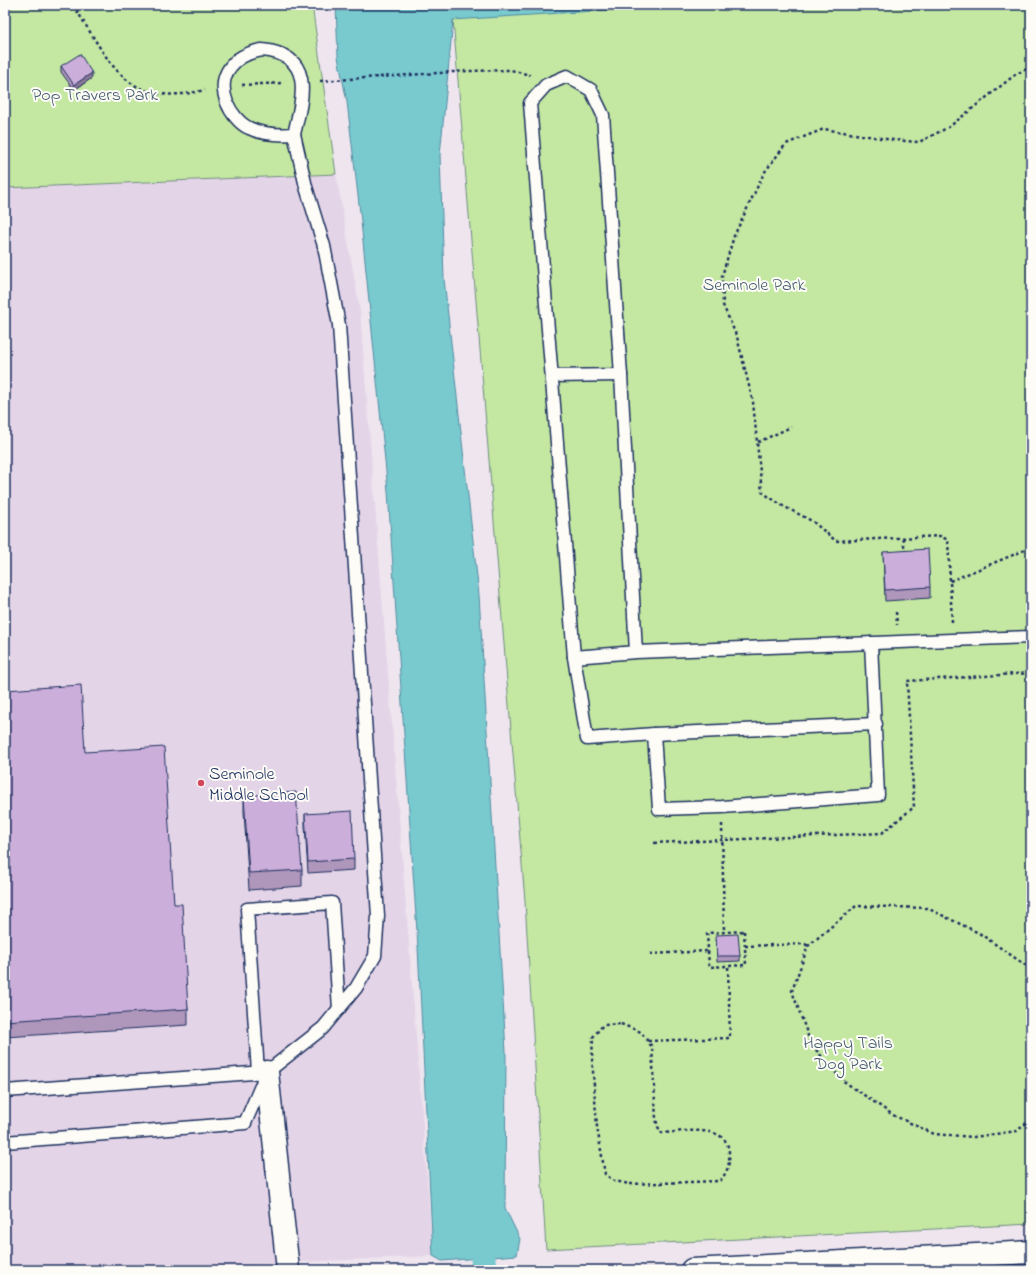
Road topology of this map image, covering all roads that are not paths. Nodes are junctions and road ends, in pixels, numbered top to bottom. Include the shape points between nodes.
1 (294, 134) junction
2 (621, 375) junction
3 (553, 376) junction
4 (1031, 637) edge
5 (872, 643) junction
6 (636, 652) junction
7 (574, 657) junction
8 (876, 724) junction
9 (654, 734) junction
10 (339, 1008) junction
11 (263, 1072) junction
12 (5, 1091) edge
13 (5, 1142) edge
14 (1031, 1252) edge
15 (717, 1269) edge
16 (288, 1270) edge
17 (692, 1270) edge

1 - 1 lane via 302,103 303,82 298,68 277,51 249,52 236,60 223,81 229,109 248,128 263,133
1 - 10 lane via 306,187 324,246 339,325 378,916 375,956 356,988
2 - 3 lane
2 - 3 lane via 603,115 591,90 567,76 546,85 530,103
2 - 6 lane
3 - 7 lane
4 - 5 lane
5 - 6 lane
5 - 8 lane
6 - 7 lane
7 - 9 lane via 587,739
8 - 9 lane
8 - 9 lane via 878,795 722,807 659,809
10 - 11 lane via 323,1028
10 - 11 lane via 332,903 247,909
11 - 12 lane
11 - 13 lane via 246,1123
11 - 16 street
14 - 15 street
15 - 17 street

